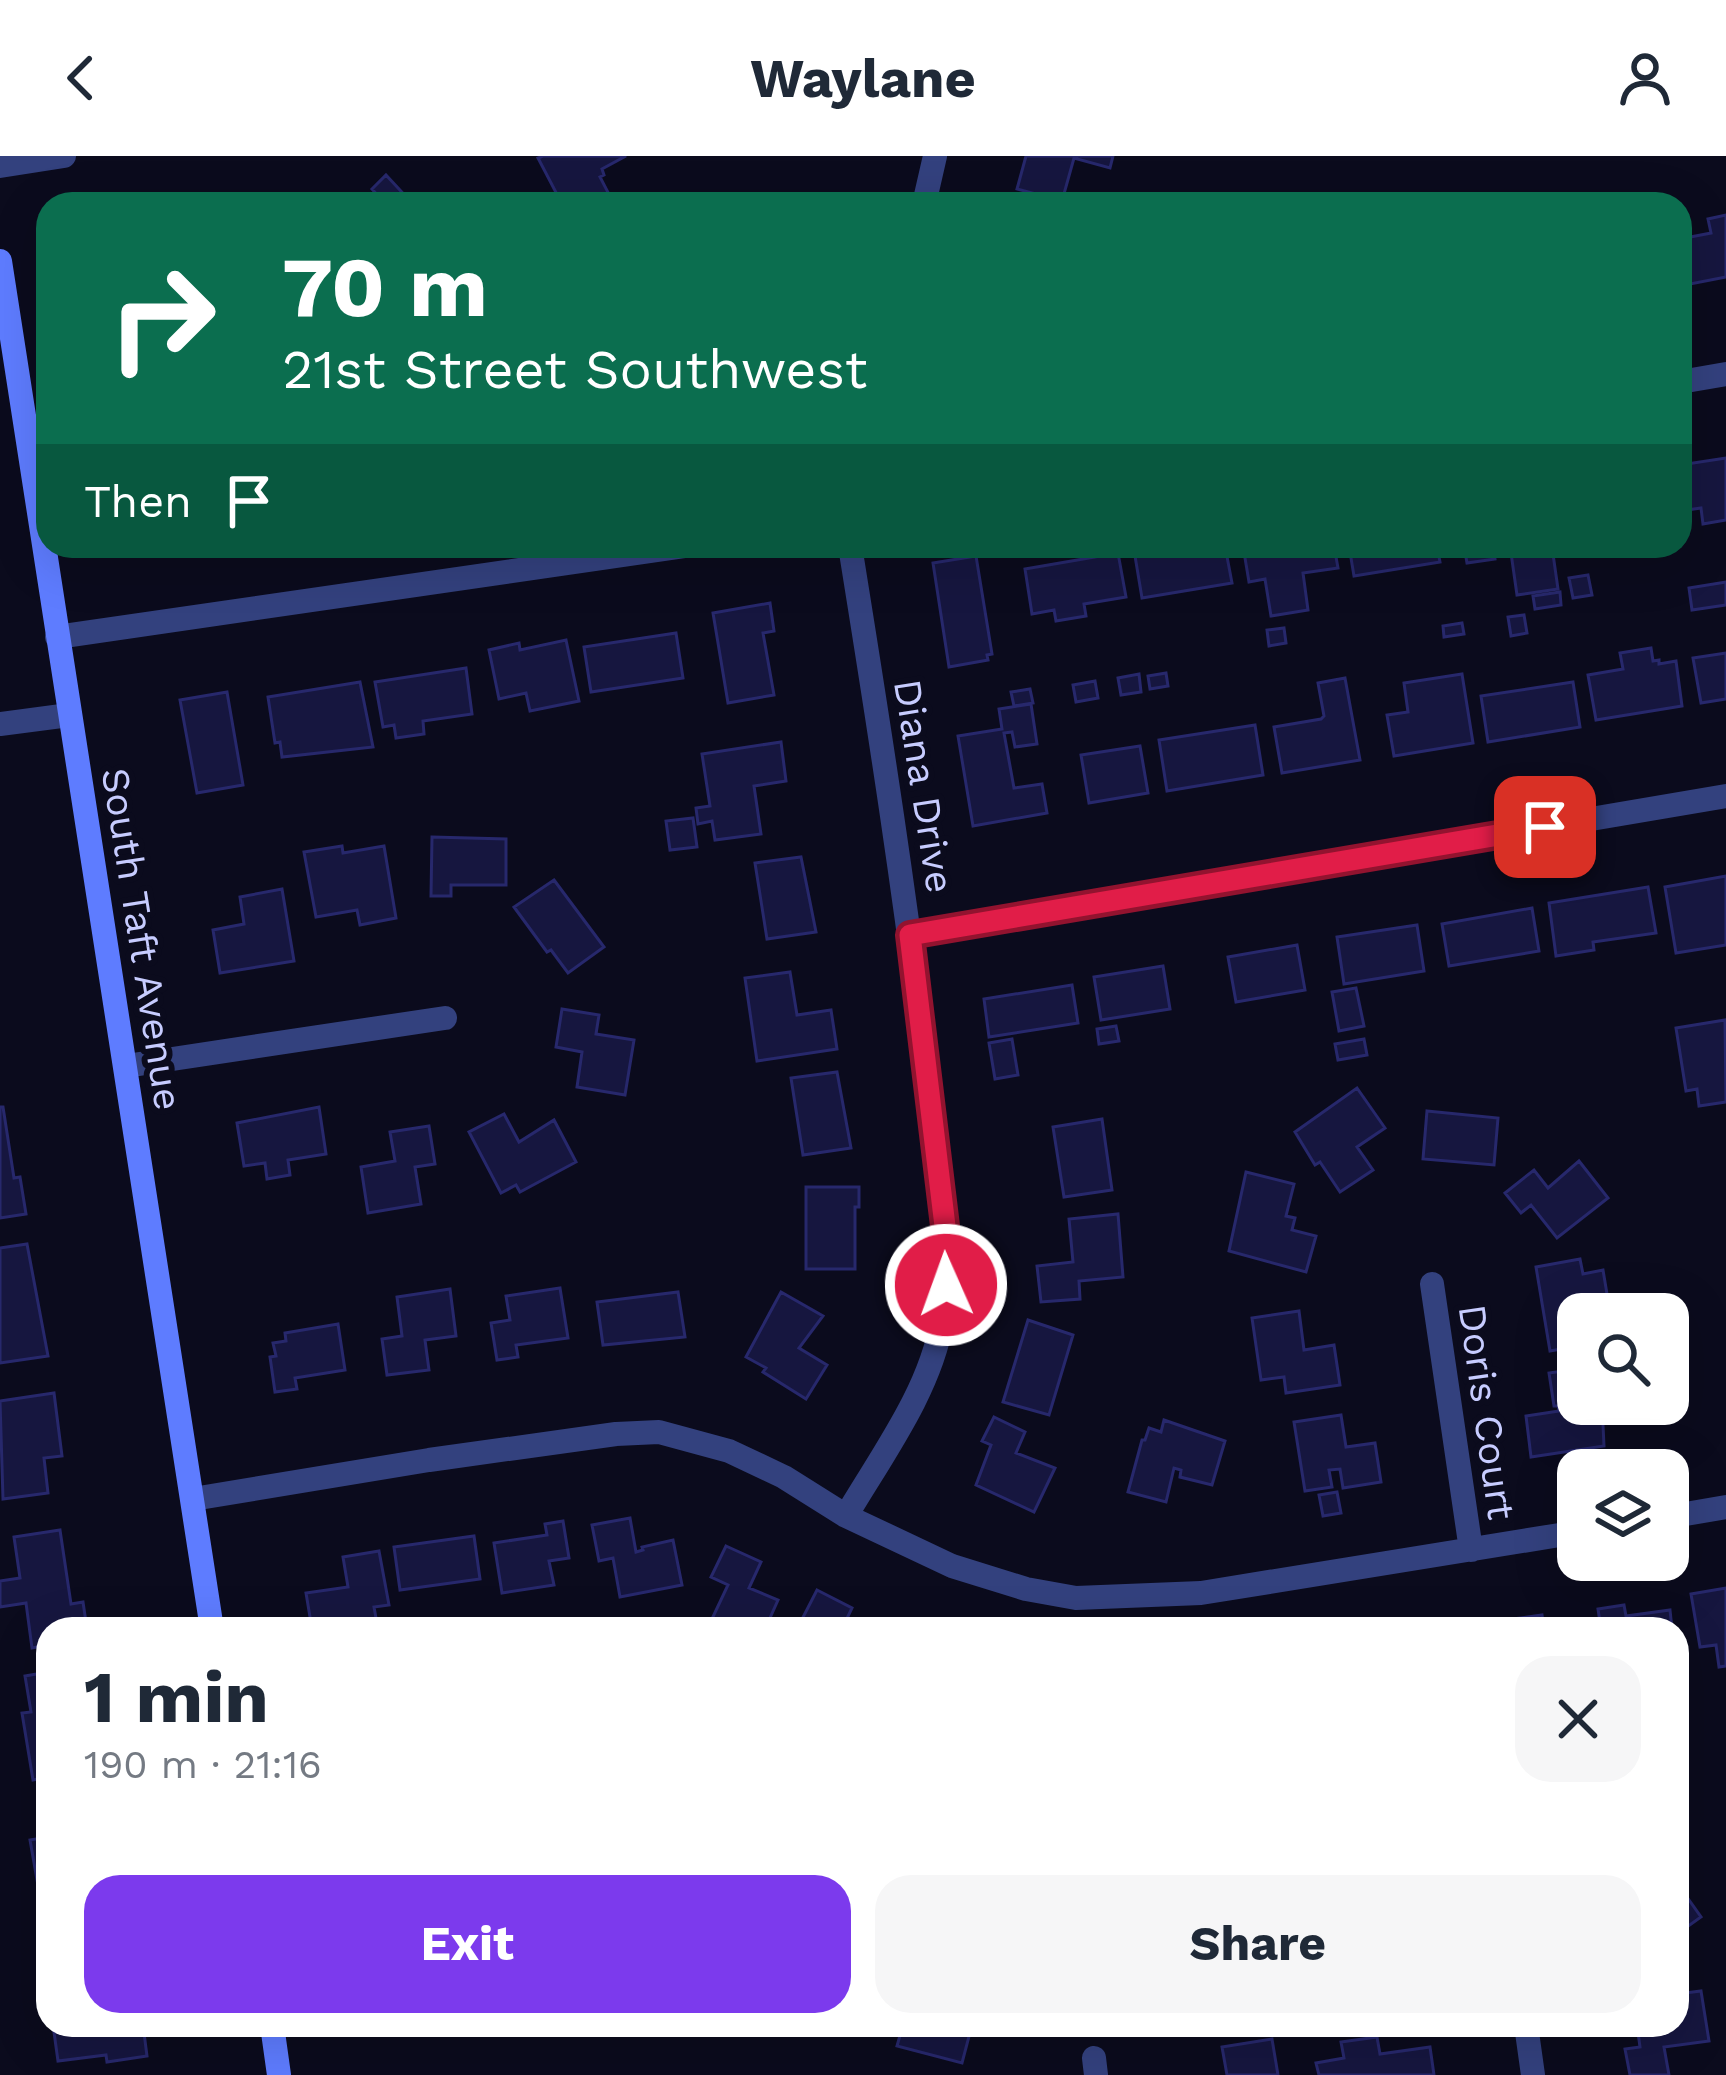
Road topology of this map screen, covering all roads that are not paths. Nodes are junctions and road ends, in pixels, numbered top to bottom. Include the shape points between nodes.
1 (64, 156) edge
2 (935, 156) edge
3 (0, 166) edge
4 (927, 192) edge
5 (0, 260) edge
6 (1726, 374) edge
7 (1692, 380) edge
8 (36, 498) edge
9 (45, 558) edge
10 (601, 558) edge
11 (852, 558) edge
12 (57, 637) junction
13 (69, 716) junction
14 (0, 724) edge
15 (1726, 796) edge
16 (910, 935) junction
17 (446, 1018) dead end
18 (126, 1066) junction
19 (1432, 1284) dead end
20 (193, 1499) junction
21 (1726, 1508) edge
22 (1689, 1514) edge
23 (846, 1516) junction
24 (1557, 1536) edge
25 (1471, 1550) junction
26 (210, 1617) edge
27 (274, 2037) edge
28 (1528, 2037) edge
29 (279, 2075) edge
30 (1533, 2075) edge

1 - 3 street
2 - 4 street
5 - 8 main road, South Taft Avenue
6 - 7 street
9 - 12 main road, South Taft Avenue
10 - 12 street
11 - 16 street, Diana Drive
12 - 13 main road, South Taft Avenue
13 - 14 street
13 - 18 main road, South Taft Avenue
15 - 16 street
16 - 23 street, Diana Drive via 945,1226 942,1323 907,1412
17 - 18 street
18 - 20 main road, South Taft Avenue
19 - 25 street, Doris Court
20 - 23 street via 659,1432 729,1450
20 - 26 main road, South Taft Avenue
21 - 22 street
23 - 25 street via 952,1566 1076,1598 1201,1593
24 - 25 street
27 - 29 main road
28 - 30 street

